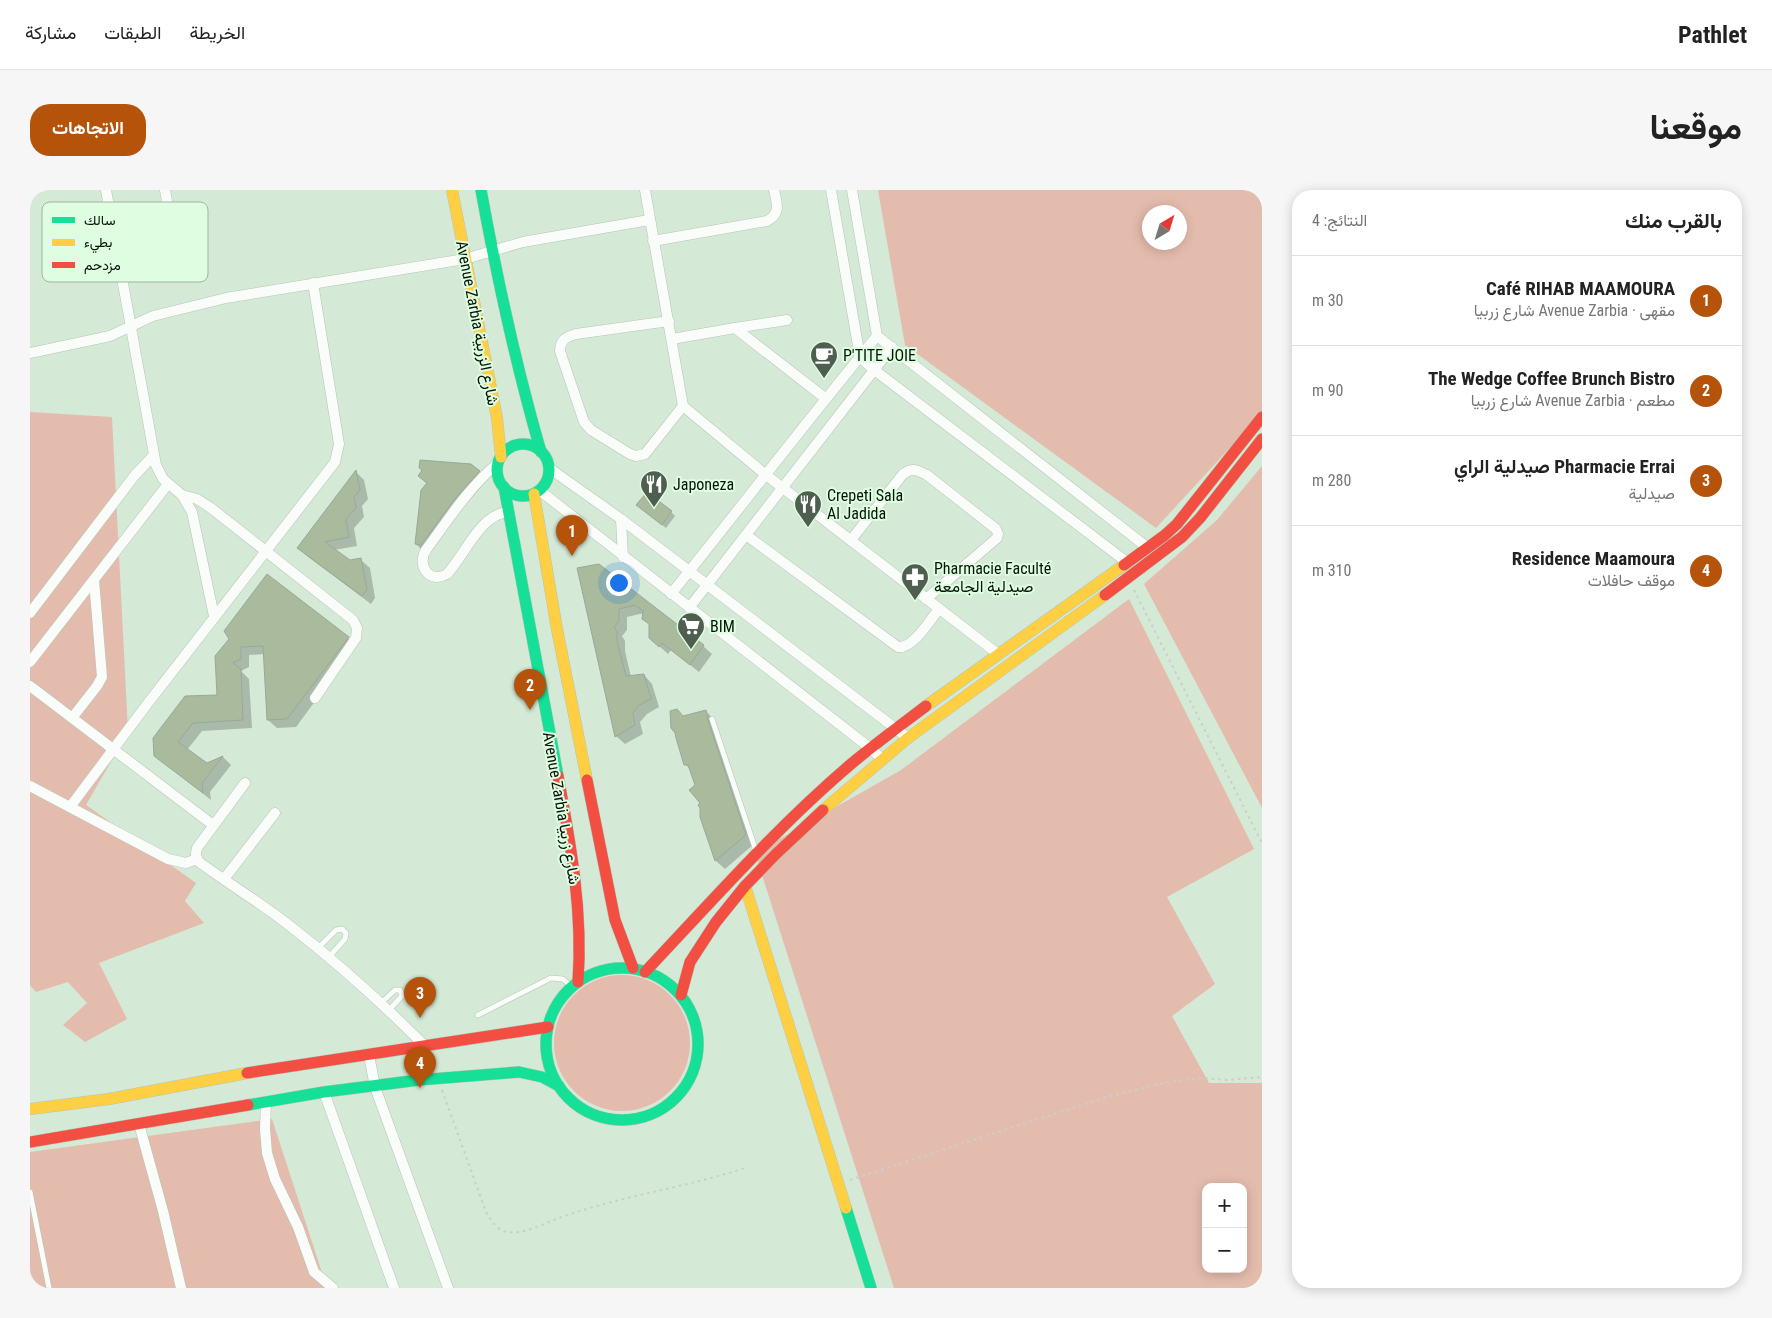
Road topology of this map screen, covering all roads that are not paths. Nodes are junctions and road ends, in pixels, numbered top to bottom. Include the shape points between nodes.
1 (452, 190) edge
2 (481, 190) edge
3 (645, 190) edge
4 (774, 190) edge
5 (831, 190) edge
6 (852, 190) edge
7 (649, 220) junction
8 (653, 241) junction
9 (492, 252) junction
10 (465, 259) junction
11 (123, 282) edge
12 (313, 283) junction
13 (787, 320) dead end
14 (669, 321) junction
15 (131, 327) junction
16 (735, 328) junction
17 (877, 336) junction
18 (672, 339) junction
19 (892, 347) junction
20 (30, 353) edge
21 (860, 357) junction
22 (874, 369) junction
23 (824, 398) junction
24 (683, 406) junction
25 (1262, 417) edge
26 (1262, 438) edge
27 (541, 452) junction
28 (154, 455) junction
29 (500, 460) junction
30 (549, 468) junction
31 (766, 475) junction
32 (168, 484) junction
33 (504, 487) junction
34 (783, 487) junction
35 (536, 492) junction
36 (182, 494) junction
37 (508, 512) junction
38 (621, 519) junction
39 (746, 535) junction
40 (851, 540) junction
41 (1148, 548) junction
42 (265, 550) junction
43 (623, 557) junction
44 (1128, 563) junction
45 (690, 571) junction
46 (94, 580) junction
47 (708, 584) junction
48 (672, 594) junction
49 (926, 598) junction
50 (689, 608) junction
51 (939, 609) junction
52 (30, 613) edge
53 (214, 616) junction
54 (998, 654) junction
55 (30, 662) edge
56 (30, 686) edge
57 (315, 698) dead end
58 (72, 718) junction
59 (712, 720) dead end
60 (896, 728) junction
61 (908, 738) junction
62 (870, 748) junction
63 (113, 749) junction
64 (882, 760) junction
65 (245, 783) dead end
66 (30, 786) edge
67 (70, 807) junction
68 (275, 813) dead end
69 (214, 825) junction
70 (758, 854) junction
71 (197, 859) junction
72 (224, 879) junction
73 (745, 886) junction
74 (318, 948) junction
75 (328, 957) junction
76 (633, 968) junction
77 (646, 972) junction
78 (575, 984) junction
79 (680, 995) junction
80 (478, 1016) dead end
81 (548, 1027) junction
82 (425, 1046) junction
83 (369, 1055) junction
84 (375, 1086) junction
85 (559, 1086) junction
86 (324, 1092) junction
87 (266, 1102) junction
88 (30, 1109) edge
89 (139, 1124) junction
90 (30, 1142) edge
91 (30, 1192) edge
92 (50, 1288) edge
93 (181, 1288) edge
94 (333, 1288) edge
95 (394, 1288) edge
96 (448, 1288) edge
97 (871, 1288) edge

1 - 10 main road, Avenue Zarbia شارع الزربية
2 - 9 main road, Avenue Zarbia شارع الزربية
3 - 7 street
4 - 8 street via 778,208 776,215 768,221
5 - 21 street
6 - 17 street
7 - 8 street
7 - 9 street via 523,242
8 - 14 street
9 - 10 street
9 - 27 main road, Avenue Zarbia شارع الزربية
10 - 12 street
10 - 29 main road, Avenue Zarbia شارع الزربية via 497,418
11 - 15 street
12 - 15 street via 184,307 153,316
12 - 42 street via 338,450 331,467
13 - 16 street
14 - 18 street
14 - 24 street via 576,334 565,338 560,351 584,422 591,430 630,454 645,454
15 - 20 street via 95,341
15 - 28 street
16 - 18 street
16 - 23 street
17 - 19 street
17 - 21 street
18 - 24 street
19 - 22 street
19 - 41 street
21 - 22 street
21 - 23 street
22 - 34 street
22 - 44 street
23 - 31 street
24 - 31 street
25 - 41 main road via 1176,524
26 - 61 main road via 1182,537
27 - 29 main road via 520,444 506,451
27 - 30 main road
28 - 32 street via 159,472
28 - 52 street via 135,475
29 - 33 main road via 498,476
29 - 37 street via 470,490 426,550 422,563 426,572 434,577 447,574 486,522
30 - 35 main road via 545,484
30 - 38 street
31 - 34 street
31 - 45 street
32 - 36 street
32 - 46 street
33 - 35 main road via 518,496
33 - 37 main road, Avenue Zarbia شارع زربيا
34 - 39 street
34 - 40 street
35 - 43 street
35 - 76 main road, Avenue Zarbia شارع زربيا via 557,629 615,920
36 - 42 street via 205,503
36 - 53 street via 192,512
37 - 78 main road, Avenue Zarbia شارع زربيا via 578,898 581,945
38 - 43 street
38 - 45 street
39 - 47 street
39 - 51 street via 898,647 913,642
40 - 49 street
40 - 49 street via 903,474 913,469 927,474 996,529 998,534
41 - 44 main road
42 - 53 street
42 - 57 street via 356,624 353,643
43 - 48 street
44 - 54 main road
45 - 47 street
45 - 48 street
46 - 55 street
46 - 58 street via 102,677
47 - 50 street
47 - 60 street
48 - 50 street
49 - 51 street
50 - 62 street
51 - 54 street
53 - 63 street
54 - 60 main road
56 - 58 street
58 - 63 street
59 - 70 lane
60 - 61 street
60 - 62 main road
61 - 64 main road
62 - 64 street
62 - 70 main road
63 - 67 street
63 - 69 street
64 - 73 main road via 810,822
65 - 69 street
66 - 67 street
67 - 71 street via 168,859 186,863
68 - 72 street
69 - 71 street via 197,848
70 - 77 main road
71 - 72 street
72 - 74 street
73 - 79 main road via 690,962
73 - 97 main road
74 - 75 street
74 - 75 lane via 336,930 345,930 345,939
75 - 82 street
76 - 77 main road
76 - 78 main road via 606,970
77 - 79 main road via 665,981
78 - 80 lane via 551,978
78 - 81 main road via 564,994
79 - 85 main road via 692,1014 698,1044 690,1080 676,1098 658,1111 619,1120 597,1116 576,1104
81 - 82 main road
81 - 85 main road via 546,1048
82 - 83 main road
83 - 84 street
83 - 88 main road via 279,1067 109,1099
84 - 85 main road via 519,1072 542,1077
84 - 86 main road
84 - 96 street
86 - 87 main road
86 - 95 street
87 - 89 main road
87 - 94 street via 267,1153 275,1179 298,1227 314,1272
89 - 90 main road
89 - 93 street
91 - 92 lane

